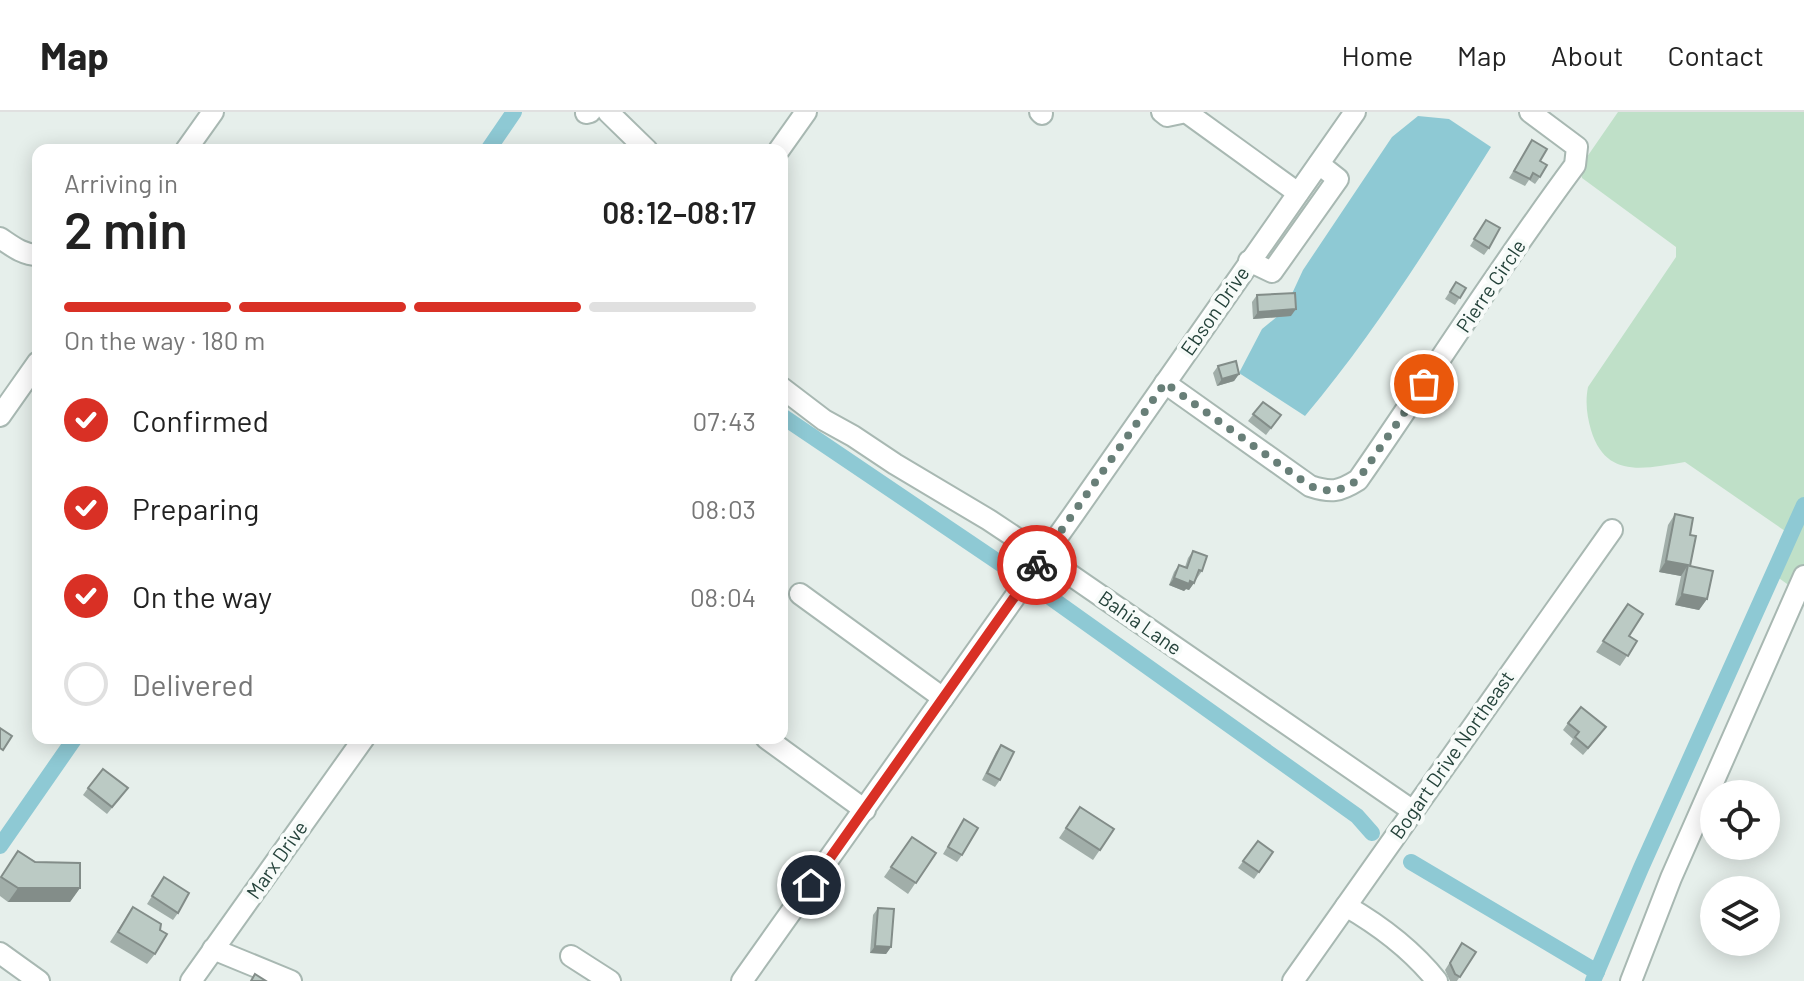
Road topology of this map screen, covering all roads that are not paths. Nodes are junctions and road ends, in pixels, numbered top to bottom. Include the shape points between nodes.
1 (213, 112) edge
2 (608, 112) edge
3 (806, 112) edge
4 (1162, 112) edge
5 (1355, 112) edge
6 (1530, 112) edge
7 (190, 144) edge
8 (641, 144) edge
9 (783, 144) edge
10 (1319, 164) junction
11 (1298, 193) junction
12 (0, 238) edge
13 (32, 255) edge
14 (1249, 261) junction
15 (32, 371) edge
16 (1165, 383) junction
17 (788, 393) edge
18 (0, 416) edge
19 (1612, 530) dead end
20 (1043, 556) junction
21 (1804, 576) edge
22 (800, 594) dead end
23 (943, 698) junction
24 (360, 744) edge
25 (774, 744) edge
26 (865, 810) junction
27 (1413, 811) junction
28 (1346, 906) junction
29 (213, 949) junction
30 (0, 953) edge
31 (571, 956) dead end
32 (39, 981) edge
33 (191, 981) edge
34 (291, 981) edge
35 (610, 981) edge
36 (742, 981) edge
37 (1293, 981) edge
38 (1437, 981) edge
39 (1631, 981) edge

1 - 7 street
2 - 8 street
3 - 9 street
4 - 11 street via 1186,112
5 - 10 street, Ebson Drive
6 - 16 street, Pierre Circle via 1577,147 1575,165 1358,480 1326,492 1310,486
10 - 11 street, Ebson Drive
10 - 14 street via 1338,179 1314,214 1272,272
11 - 14 street, Ebson Drive
12 - 13 street
14 - 16 street, Ebson Drive
15 - 18 street
16 - 20 street, Ebson Drive
17 - 20 street, Bahia Lane
19 - 27 street, Bogart Drive Northeast
20 - 23 street, Ebson Drive
20 - 27 street, Bahia Lane
21 - 39 street
22 - 23 street
23 - 26 street, Ebson Drive
24 - 29 street, Marx Drive
25 - 26 street
26 - 36 street, Ebson Drive
27 - 28 street, Bogart Drive Northeast
28 - 37 street, Bogart Drive Northeast
28 - 38 street via 1374,923
29 - 33 street, Marx Drive
29 - 34 street
30 - 32 street
31 - 35 street

